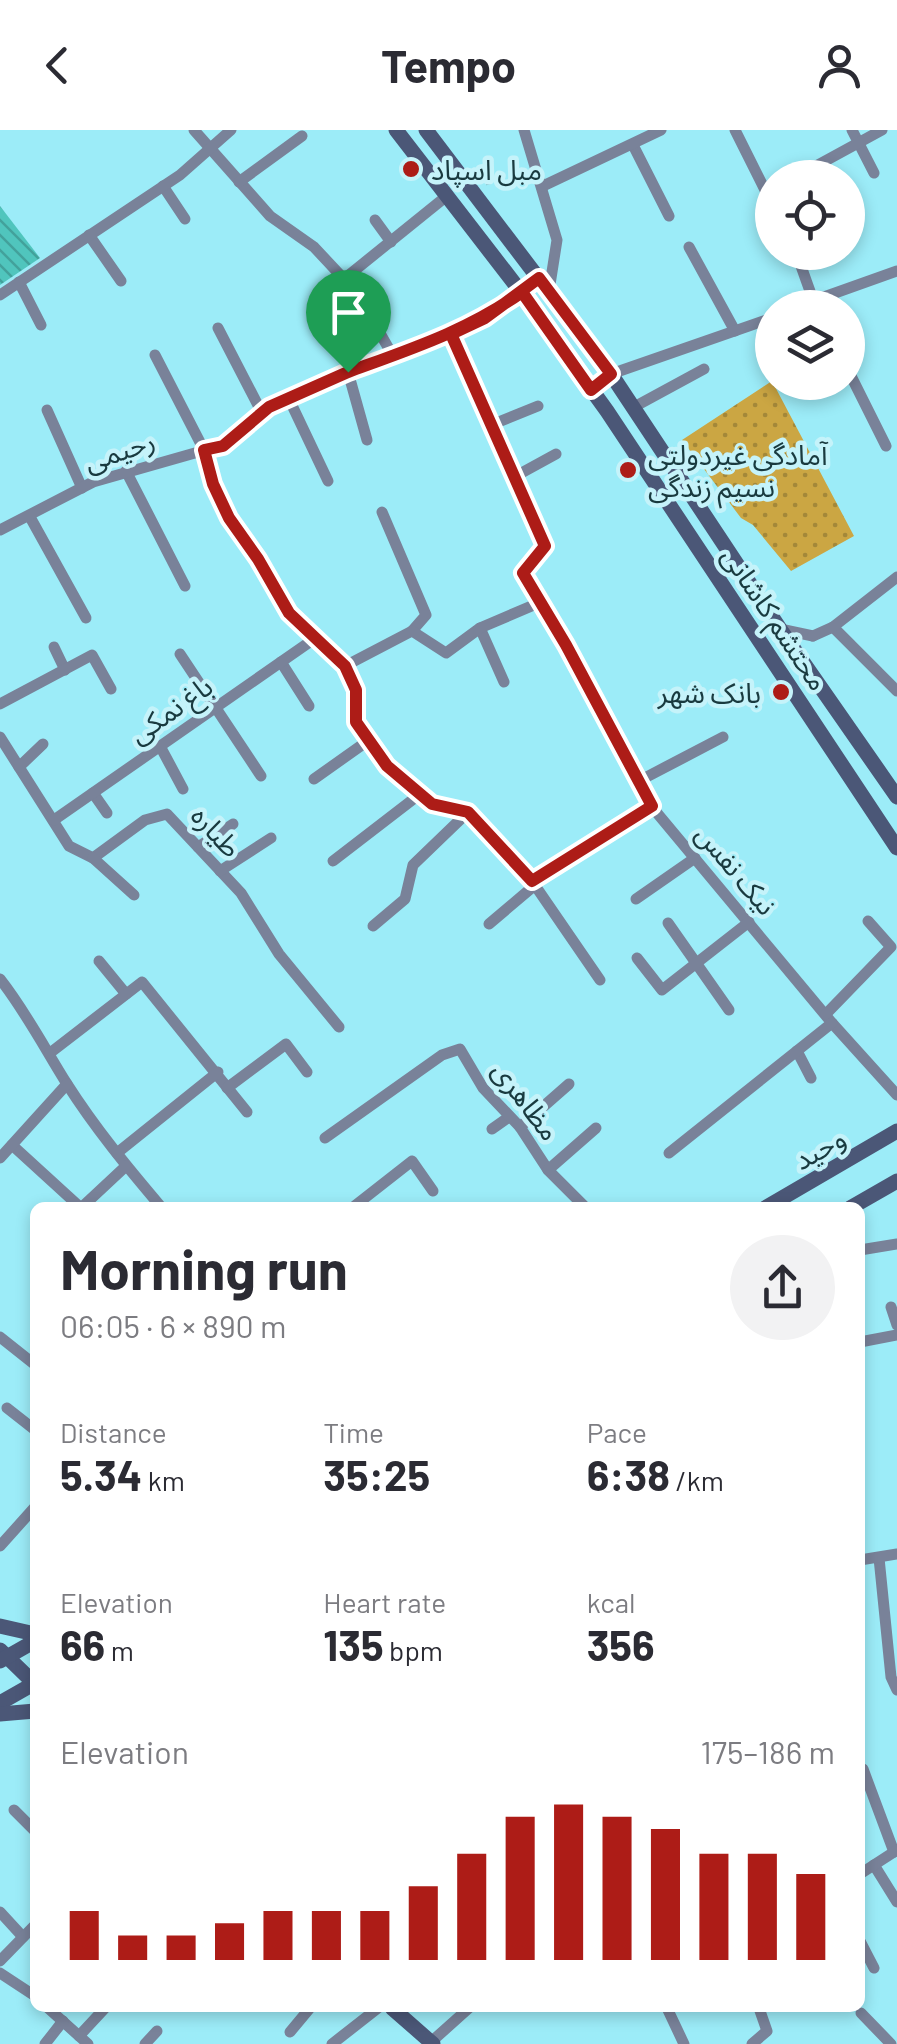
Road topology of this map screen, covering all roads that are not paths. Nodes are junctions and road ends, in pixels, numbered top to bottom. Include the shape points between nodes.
1 (194, 130) edge
2 (232, 130) edge
3 (396, 130) edge
4 (426, 130) edge
5 (524, 130) edge
6 (661, 130) edge
7 (734, 130) edge
8 (852, 130) edge
9 (882, 130) edge
10 (302, 136) dead end
11 (636, 138) edge
12 (859, 143) junction
13 (210, 151) junction
14 (827, 160) edge
15 (755, 168) edge
16 (874, 174) dead end
17 (239, 182) junction
18 (164, 186) junction
19 (543, 186) junction
20 (448, 195) junction
21 (669, 216) dead end
22 (185, 219) dead end
23 (375, 220) dead end
24 (89, 236) junction
25 (391, 242) junction
26 (689, 246) dead end
27 (897, 271) edge
28 (344, 279) junction
29 (121, 280) dead end
30 (18, 282) junction
31 (544, 284) junction
32 (848, 290) edge
33 (522, 292) junction
34 (0, 294) edge
35 (755, 324) edge
36 (42, 325) dead end
37 (218, 328) dead end
38 (735, 331) junction
39 (451, 334) junction
40 (156, 354) dead end
41 (393, 356) junction
42 (704, 369) dead end
43 (348, 372) junction
44 (611, 374) junction
45 (591, 390) junction
46 (289, 398) junction
47 (863, 400) edge
48 (538, 406) dead end
49 (634, 407) junction
50 (47, 410) dead end
51 (262, 413) junction
52 (491, 425) junction
53 (367, 440) dead end
54 (886, 446) dead end
55 (204, 450) junction
56 (556, 454) dead end
57 (126, 471) junction
58 (514, 477) junction
59 (328, 481) dead end
60 (82, 488) junction
61 (382, 512) dead end
62 (30, 517) junction
63 (0, 530) edge
64 (897, 578) edge
65 (185, 586) dead end
66 (541, 602) junction
67 (86, 618) dead end
68 (480, 628) junction
69 (833, 628) junction
70 (780, 630) junction
71 (412, 631) junction
72 (813, 636) junction
73 (314, 639) junction
74 (54, 648) dead end
75 (180, 654) dead end
76 (801, 655) junction
77 (281, 662) junction
78 (345, 666) junction
79 (64, 670) junction
80 (504, 682) dead end
81 (112, 689) dead end
82 (897, 690) edge
83 (0, 704) edge
84 (309, 706) dead end
85 (217, 707) junction
86 (0, 737) edge
87 (723, 737) dead end
88 (369, 740) junction
89 (43, 744) dead end
90 (160, 746) junction
91 (19, 767) junction
92 (261, 776) dead end
93 (314, 779) dead end
94 (637, 782) junction
95 (183, 789) dead end
96 (93, 792) junction
97 (894, 792) edge
98 (420, 794) junction
99 (866, 801) junction
100 (652, 806) junction
101 (468, 812) junction
102 (108, 813) dead end
103 (54, 820) junction
104 (233, 824) dead end
105 (271, 838) dead end
106 (198, 848) junction
107 (897, 848) edge
108 (93, 858) junction
109 (694, 858) junction
110 (333, 861) dead end
111 (220, 872) junction
112 (533, 883) junction
113 (134, 894) dead end
114 (636, 899) dead end
115 (668, 922) dead end
116 (749, 922) junction
117 (868, 922) dead end
118 (488, 924) dead end
119 (373, 926) dead end
120 (637, 958) dead end
121 (99, 961) dead end
122 (698, 962) junction
123 (0, 980) edge
124 (600, 980) dead end
125 (126, 994) junction
126 (729, 1010) dead end
127 (829, 1018) junction
128 (339, 1027) dead end
129 (797, 1051) junction
130 (50, 1052) junction
131 (218, 1072) junction
132 (307, 1072) dead end
133 (811, 1078) dead end
134 (68, 1084) junction
135 (569, 1084) dead end
136 (228, 1088) junction
137 (897, 1095) edge
138 (247, 1112) dead end
139 (509, 1117) junction
140 (520, 1127) junction
141 (596, 1128) dead end
142 (492, 1129) dead end
143 (897, 1131) edge
144 (326, 1138) dead end
145 (12, 1145) junction
146 (117, 1153) junction
147 (669, 1153) dead end
148 (0, 1158) edge
149 (126, 1166) junction
150 (548, 1170) junction
151 (897, 1181) edge
152 (433, 1191) dead end
153 (74, 1202) edge
154 (87, 1202) edge
155 (157, 1202) edge
156 (360, 1202) edge
157 (580, 1202) edge
158 (775, 1202) edge
159 (860, 1202) edge
160 (897, 1244) edge
161 (865, 1249) edge
162 (890, 1308) dead end
163 (897, 1325) edge
164 (897, 1335) edge
165 (0, 1337) edge
166 (865, 1341) edge
167 (30, 1360) edge
168 (7, 1408) dead end
169 (30, 1426) edge
170 (30, 1515) edge
171 (0, 1546) edge
172 (897, 1554) edge
173 (879, 1558) junction
174 (865, 1559) edge
175 (0, 1626) edge
176 (30, 1635) edge
177 (30, 1640) edge
178 (2, 1656) edge
179 (30, 1680) edge
180 (30, 1687) edge
181 (897, 1690) edge
182 (0, 1704) edge
183 (30, 1711) edge
184 (0, 1714) edge
185 (865, 1774) edge
186 (14, 1810) dead end
187 (30, 1826) edge
188 (895, 1852) edge
189 (874, 1865) junction
190 (865, 1871) edge
191 (897, 1902) edge
192 (0, 1912) edge
193 (30, 1929) edge
194 (23, 1937) junction
195 (865, 1951) edge
196 (0, 1962) edge
197 (874, 1968) dead end
198 (0, 1972) edge
199 (30, 1993) edge
200 (53, 2012) edge
201 (102, 2012) edge
202 (307, 2012) edge
203 (373, 2012) edge
204 (397, 2012) edge
205 (465, 2012) edge
206 (670, 2012) edge
207 (760, 2012) edge
208 (861, 2013) dead end
209 (63, 2021) junction
210 (157, 2031) dead end
211 (290, 2032) dead end
212 (84, 2040) edge
213 (432, 2043) edge
214 (46, 2044) edge
215 (145, 2044) edge
216 (332, 2044) edge
217 (684, 2044) edge
218 (752, 2044) edge
219 (891, 2044) edge

1 - 13 street
2 - 13 street
3 - 20 main road, محتشم کاشانی
4 - 31 main road, محتشم کاشانی
5 - 19 street
6 - 11 street
7 - 15 street
8 - 12 street
9 - 12 street
10 - 17 street
11 - 19 street
11 - 21 street
12 - 14 street
12 - 16 street
13 - 17 street
13 - 18 street
17 - 28 street
18 - 22 street
18 - 24 street
19 - 31 street via 557,240
20 - 25 street
20 - 33 main road, محتشم کاشانی
23 - 25 street
24 - 29 street
24 - 30 street
25 - 28 street
26 - 38 street
27 - 32 street
28 - 41 street
30 - 34 street
30 - 36 street
31 - 33 street, رحیمی
31 - 44 main road, محتشم کاشانی
33 - 39 street, رحیمی
33 - 45 main road, محتشم کاشانی
35 - 38 street
37 - 51 street
38 - 44 street
39 - 41 street, رحیمی
39 - 52 street, نیک نفس
40 - 55 street
41 - 43 street, رحیمی
42 - 49 street
43 - 46 street, رحیمی
43 - 53 street
44 - 45 street
44 - 49 main road, محتشم کاشانی
45 - 99 main road, محتشم کاشانی
46 - 51 street, رحیمی
46 - 59 street
47 - 54 street
48 - 52 street
49 - 70 main road, محتشم کاشانی
50 - 60 street
51 - 55 street, رحیمی via 223,446
52 - 58 street, نیک نفس
55 - 57 street, رحیمی
55 - 73 street via 229,518 289,613
56 - 58 street
57 - 60 street, رحیمی
57 - 65 street
58 - 66 street, نیک نفس via 545,546 523,573
60 - 62 street, رحیمی
61 - 71 street via 426,615
62 - 63 street, رحیمی
62 - 67 street
64 - 69 street
66 - 68 street
66 - 94 street, نیک نفس
68 - 71 street via 446,654
68 - 80 street
69 - 72 street
69 - 82 street
70 - 72 street
70 - 76 main road, محتشم کاشانی
71 - 78 street
72 - 76 street
73 - 77 street, باغ نمکی
73 - 78 street
74 - 79 street
75 - 85 street
76 - 97 main road, محتشم کاشانی
77 - 84 street
77 - 85 street, باغ نمکی
78 - 88 street via 356,690 356,722
79 - 81 street via 92,655
79 - 83 street
85 - 90 street, باغ نمکی
85 - 92 street
86 - 91 street
87 - 94 street
88 - 93 street
88 - 98 street
89 - 91 street
90 - 95 street
90 - 96 street, باغ نمکی
91 - 103 street
94 - 100 street, نیک نفس
96 - 102 street
96 - 103 street, باغ نمکی
97 - 99 main road via 882,807
98 - 101 street via 432,804
98 - 110 street
99 - 107 main road, محتشم کاشانی
100 - 109 street, نیک نفس
100 - 112 street
101 - 112 street
101 - 119 street via 413,864 405,899
103 - 108 street via 69,846
104 - 106 street
105 - 111 street
106 - 108 street, طیاره via 167,814 146,820
106 - 111 street, طیاره
108 - 113 street
109 - 114 street
109 - 116 street, نیک نفس
111 - 128 street, طیاره
112 - 118 street
112 - 124 street
115 - 122 street
116 - 122 street
116 - 127 street, نیک نفس
117 - 127 street via 892,947
120 - 122 street via 662,990
121 - 125 street
122 - 126 street
123 - 130 street
125 - 130 street
125 - 131 street via 142,982
127 - 129 street
127 - 137 street, نیک نفس
129 - 133 street
129 - 147 street
130 - 134 street
131 - 136 street
131 - 146 street
132 - 136 street via 286,1044
134 - 145 street
134 - 146 street
135 - 140 street
136 - 138 street
139 - 140 street, مظاهری
139 - 142 street
139 - 144 street, مظاهری via 460,1050 442,1055
140 - 150 street, مظاهری
141 - 150 street
143 - 158 main road, وحید
145 - 148 street
145 - 153 street
146 - 149 street
149 - 154 street
149 - 155 street
150 - 157 street, مظاهری
151 - 159 main road
152 - 156 street via 412,1161
160 - 161 street
162 - 163 street
164 - 166 street
165 - 167 street
168 - 169 street
170 - 171 street
172 - 173 street
173 - 174 street
173 - 181 street
175 - 176 main road
177 - 178 main road
178 - 179 main road
180 - 182 main road
183 - 184 main road
185 - 188 street
186 - 187 street
188 - 189 street
189 - 190 street
189 - 191 street
192 - 194 street
193 - 194 street
194 - 196 street
195 - 197 street
198 - 199 street
200 - 209 street
201 - 212 street
202 - 211 street
203 - 216 street
204 - 213 main road
205 - 213 street
206 - 217 street
207 - 218 street via 767,2031
208 - 219 street
209 - 212 street
209 - 214 street
210 - 215 street

